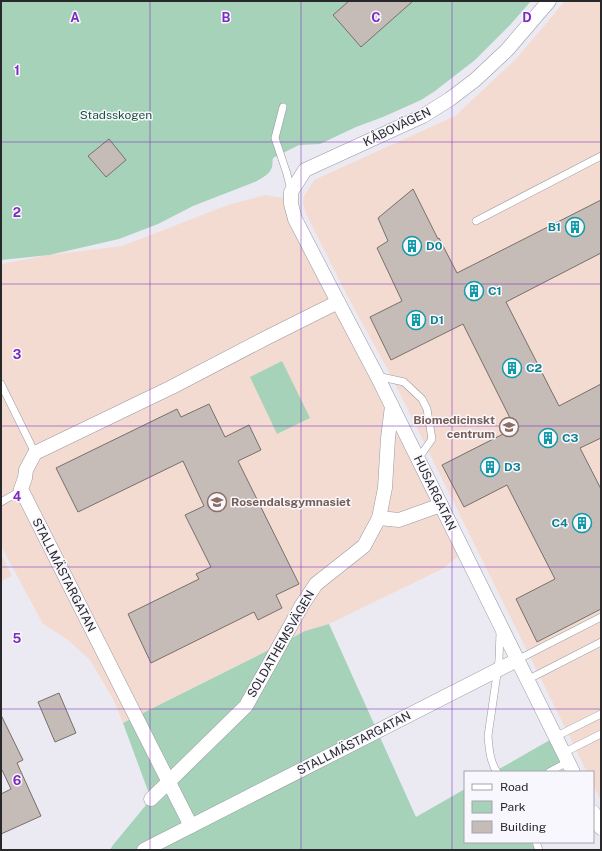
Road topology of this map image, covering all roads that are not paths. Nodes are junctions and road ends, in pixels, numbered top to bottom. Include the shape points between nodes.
1 (549, 1) edge
2 (283, 107) dead end
3 (601, 156) edge
4 (291, 192) junction
5 (476, 221) dead end
6 (338, 302) junction
7 (377, 376) junction
8 (1, 384) edge
9 (392, 406) junction
10 (35, 453) junction
11 (418, 459) junction
12 (21, 489) junction
13 (1, 502) edge
14 (441, 506) junction
15 (379, 518) junction
16 (601, 618) edge
17 (500, 626) junction
18 (601, 642) edge
19 (517, 660) junction
20 (498, 669) junction
21 (527, 680) junction
22 (601, 714) edge
23 (601, 734) edge
24 (555, 737) junction
25 (568, 762) edge
26 (496, 771) edge
27 (552, 771) edge
28 (169, 782) junction
29 (152, 799) dead end
30 (594, 814) edge
31 (191, 826) junction
32 (601, 828) edge
33 (144, 850) edge

1 - 4 street, KÅBOVÄGEN via 507,50 450,99 423,116 305,170
2 - 4 lane via 275,138
3 - 5 lane
4 - 6 street, HUSARGATAN via 295,218
6 - 7 street, HUSARGATAN
6 - 10 street via 172,388
7 - 9 street, HUSARGATAN
7 - 11 lane via 404,382 422,399 427,409 432,438
8 - 10 lane
9 - 11 street, HUSARGATAN
9 - 15 street, SOLDATHEMSVÄGEN via 385,488
10 - 12 street via 26,470
11 - 14 street, HUSARGATAN
12 - 13 lane
12 - 28 street, STALLMÄSTARGATAN
14 - 15 street via 399,520
14 - 17 street, HUSARGATAN
15 - 28 street, SOLDATHEMSVÄGEN via 364,546 316,584 246,706
16 - 19 lane
17 - 19 street, HUSARGATAN
17 - 20 lane
18 - 21 lane
19 - 20 street, STALLMÄSTARGATAN
19 - 21 street, HUSARGATAN
20 - 26 lane via 488,736
20 - 31 street, STALLMÄSTARGATAN
21 - 24 street, HUSARGATAN
22 - 24 lane
23 - 25 lane
24 - 25 street, HUSARGATAN
25 - 27 lane
28 - 29 street, SOLDATHEMSVÄGEN
28 - 31 street, STALLMÄSTARGATAN
30 - 32 street
31 - 33 street, STALLMÄSTARGATAN

